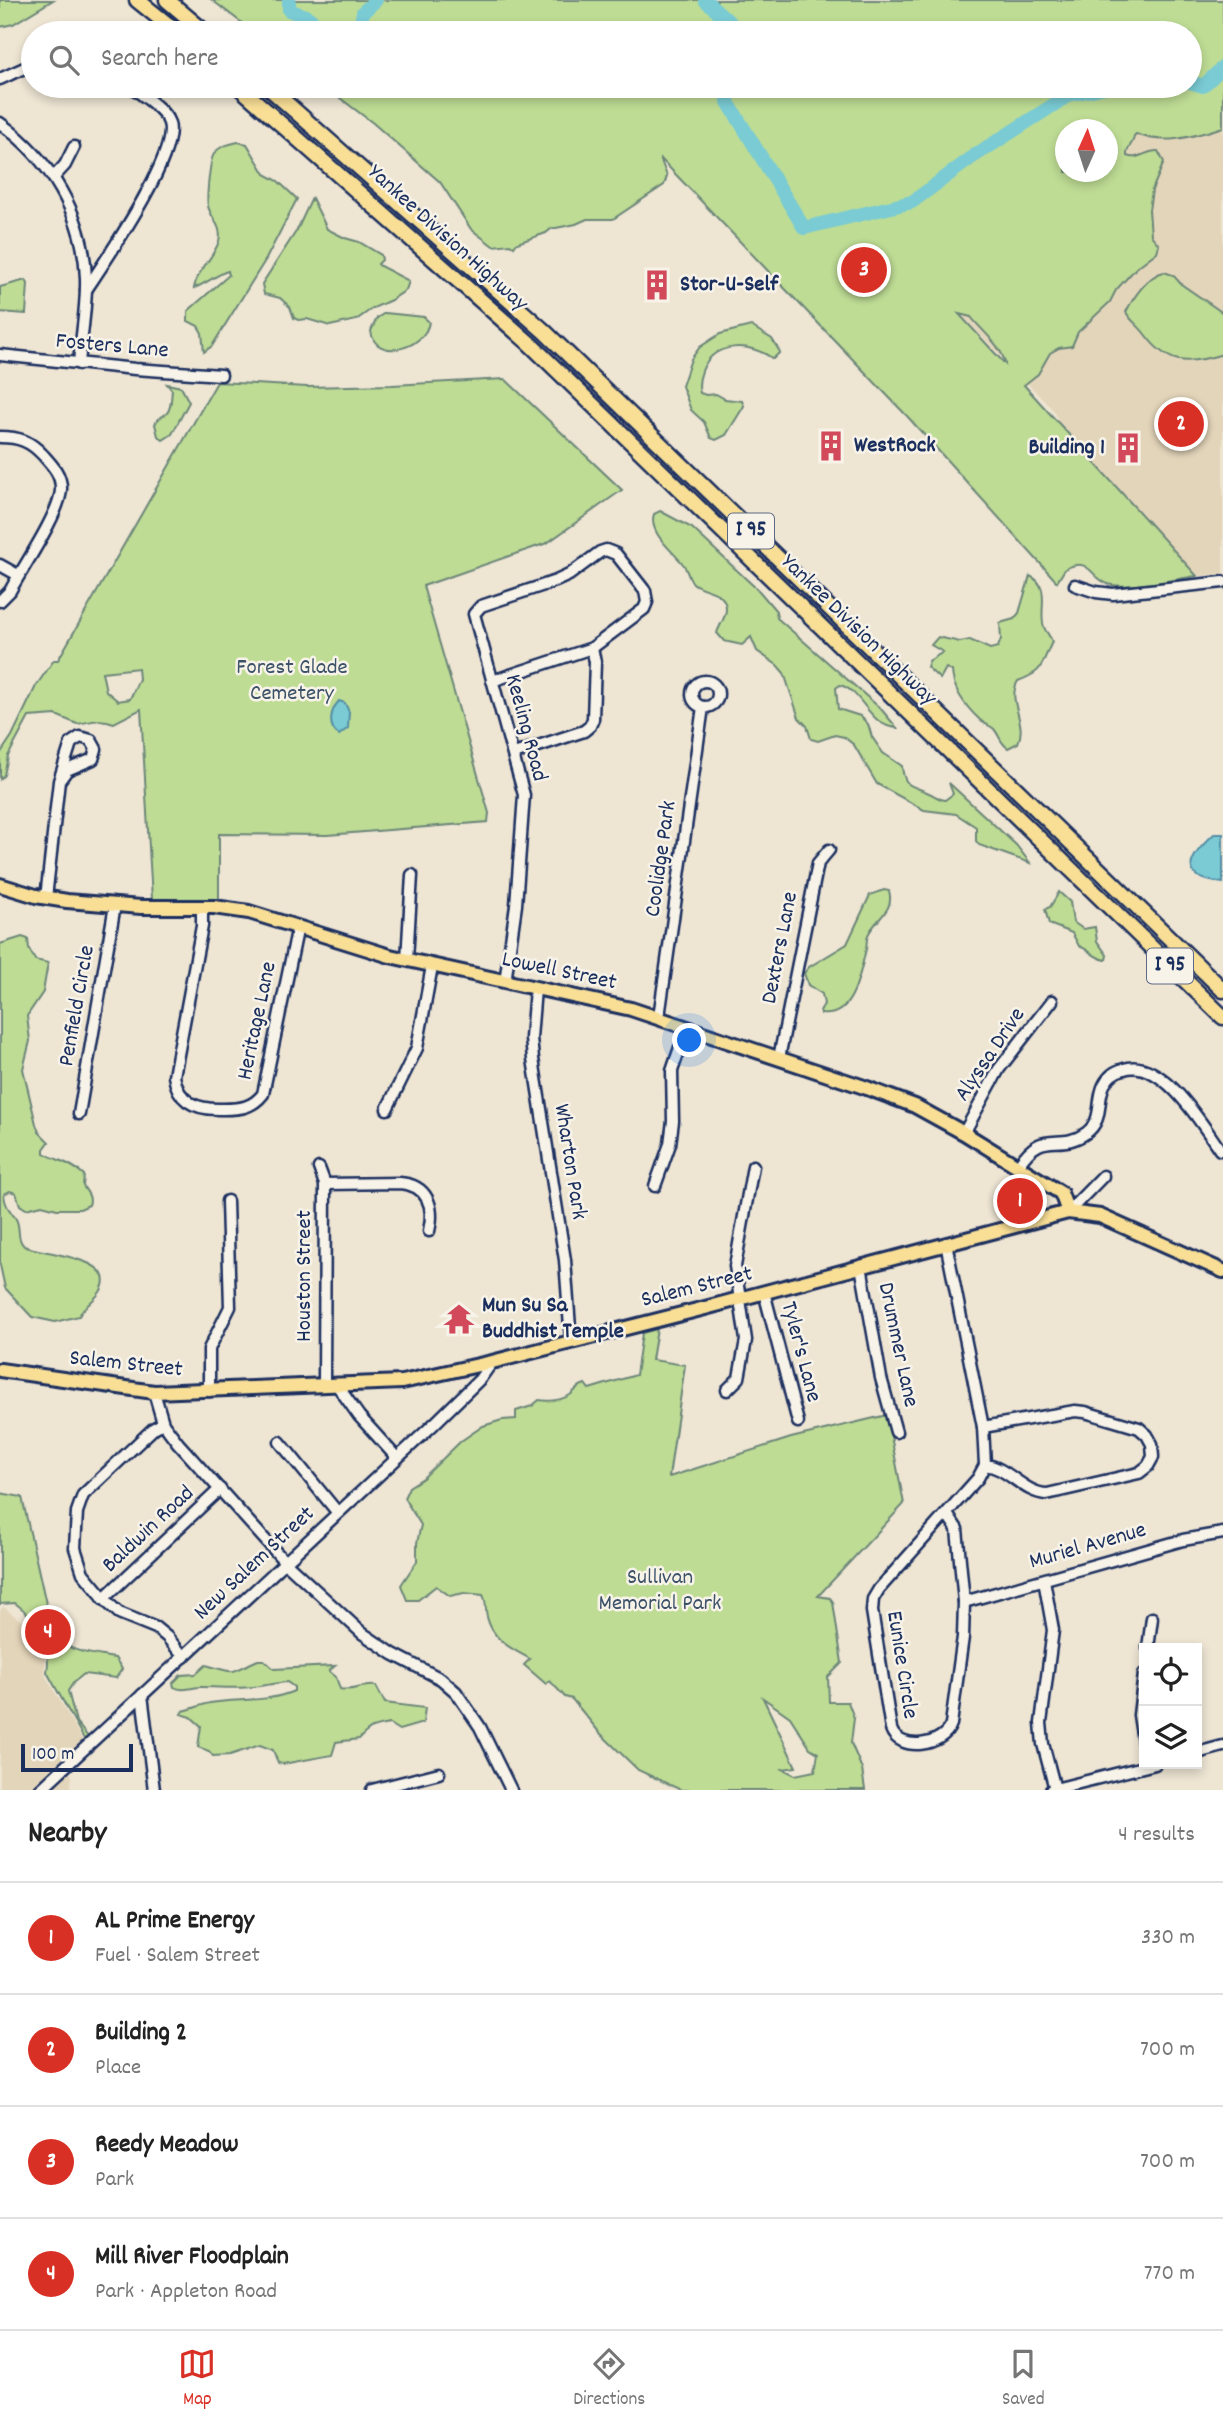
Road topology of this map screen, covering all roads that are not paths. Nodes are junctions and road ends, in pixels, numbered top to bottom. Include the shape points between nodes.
1 (135, 0) edge
2 (167, 0) edge
3 (163, 21) edge
4 (192, 21) edge
5 (21, 69) edge
6 (0, 79) edge
7 (145, 98) edge
8 (252, 98) edge
9 (281, 98) edge
10 (0, 123) edge
11 (74, 147) dead end
12 (54, 177) junction
13 (86, 290) junction
14 (0, 355) edge
15 (79, 364) junction
16 (221, 375) dead end
17 (0, 437) edge
18 (0, 565) edge
19 (19, 575) junction
20 (1223, 582) edge
21 (1075, 585) dead end
22 (0, 601) edge
23 (592, 648) junction
24 (492, 681) junction
25 (704, 707) dead end
26 (514, 754) junction
27 (59, 781) junction
28 (829, 850) dead end
29 (412, 875) dead end
30 (0, 885) edge
31 (46, 898) junction
32 (114, 905) junction
33 (202, 908) junction
34 (298, 926) junction
35 (407, 960) junction
36 (432, 966) junction
37 (505, 982) junction
38 (535, 989) junction
39 (1223, 990) edge
40 (1052, 1000) dead end
41 (659, 1017) junction
42 (1223, 1017) edge
43 (687, 1027) junction
44 (779, 1058) junction
45 (387, 1109) dead end
46 (79, 1114) dead end
47 (964, 1133) junction
48 (1220, 1150) dead end
49 (753, 1166) dead end
50 (1017, 1166) junction
51 (320, 1168) dead end
52 (1103, 1176) dead end
53 (325, 1184) junction
54 (655, 1186) dead end
55 (227, 1201) dead end
56 (1068, 1212) junction
57 (429, 1231) dead end
58 (946, 1243) junction
59 (861, 1266) junction
60 (1223, 1271) edge
61 (764, 1292) junction
62 (740, 1298) junction
63 (571, 1341) junction
64 (492, 1362) junction
65 (464, 1368) junction
66 (0, 1370) edge
67 (480, 1379) junction
68 (331, 1385) junction
69 (727, 1390) dead end
70 (209, 1391) junction
71 (154, 1392) junction
72 (799, 1422) dead end
73 (163, 1423) junction
74 (983, 1427) junction
75 (896, 1432) dead end
76 (280, 1443) dead end
77 (397, 1458) junction
78 (985, 1465) junction
79 (220, 1489) junction
80 (338, 1513) junction
81 (947, 1514) junction
82 (1223, 1533) edge
83 (285, 1562) junction
84 (1044, 1580) junction
85 (103, 1599) junction
86 (964, 1602) junction
87 (1152, 1618) dead end
88 (1149, 1643) edge
89 (184, 1657) junction
90 (142, 1695) junction
91 (1223, 1746) edge
92 (1202, 1752) edge
93 (1139, 1767) edge
94 (439, 1773) dead end
95 (1053, 1789) edge
96 (40, 1790) edge
97 (154, 1790) edge
98 (372, 1790) edge
99 (511, 1790) edge

1 - 3 highway
2 - 4 highway
5 - 6 street
7 - 13 street via 165,116 169,134 142,201
8 - 42 highway, Yankee Division Highway / I 95 via 529,343
9 - 39 highway, Yankee Division Highway / I 95 via 544,331
10 - 12 street via 27,145
11 - 12 street
12 - 13 street via 79,236
13 - 15 street
14 - 15 street, Fosters Lane
15 - 16 street, Fosters Lane
17 - 19 street via 19,438 35,446 57,472 61,486 58,505
18 - 19 street
19 - 22 street
20 - 21 street via 1113,594
23 - 24 street
23 - 24 street, Keeling Road via 642,611 648,601 617,555 608,550 562,579 475,611
23 - 26 street via 590,726
24 - 26 street, Keeling Road
25 - 41 street, Coolidge Park
26 - 37 street, Keeling Road via 524,797
27 - 27 street via 67,770 93,759 96,749 91,740 80,737 71,743
27 - 31 street
28 - 44 street, Dexters Lane via 818,863
29 - 35 street
30 - 31 main road, Lowell Street
31 - 32 main road, Lowell Street
32 - 33 main road, Lowell Street
32 - 46 street, Penfield Circle
33 - 34 main road, Lowell Street via 249,912
33 - 34 street, Heritage Lane via 174,1076 183,1097 202,1109 243,1108 263,1094
34 - 35 main road, Lowell Street
35 - 36 main road, Lowell Street
36 - 37 main road, Lowell Street
36 - 45 street via 417,1048
37 - 38 main road, Lowell Street
38 - 41 main road, Lowell Street
38 - 63 street, Wharton Park via 533,1059 564,1248
40 - 47 street, Alyssa Drive via 1004,1063
41 - 43 main road, Lowell Street
43 - 44 main road, Lowell Street
43 - 54 street via 673,1071 670,1144
44 - 47 main road, Lowell Street via 894,1098
47 - 50 main road, Lowell Street
48 - 50 street via 1171,1087 1153,1072 1134,1067 1109,1077 1097,1121 1086,1133 1034,1146
49 - 62 street via 735,1264
50 - 56 main road, Lowell Street via 1061,1193
51 - 53 street, Houston Street
52 - 56 street
53 - 57 street via 412,1185 429,1202
53 - 68 street, Houston Street
55 - 70 street via 230,1307 209,1349
56 - 58 main road, Salem Street
56 - 60 main road, Salem Street via 1110,1219
58 - 59 main road, Salem Street
58 - 74 street
59 - 61 main road, Salem Street
59 - 75 street, Drummer Lane via 881,1378
61 - 62 main road, Salem Street
61 - 72 street, Tyler's Lane
62 - 63 main road, Salem Street
62 - 69 street via 746,1340 740,1376
63 - 64 main road, Salem Street
64 - 65 main road, Salem Street
64 - 67 street, New Salem Street
65 - 67 street
65 - 68 main road, Salem Street via 396,1383
66 - 71 main road, Salem Street
67 - 77 street, New Salem Street
68 - 70 main road, Salem Street
68 - 77 street
70 - 71 main road, Salem Street
71 - 73 street
73 - 79 street
73 - 85 street via 88,1489 79,1506 76,1555
74 - 78 street
74 - 78 street via 1080,1411 1141,1430 1153,1449 1151,1462 1137,1474 1046,1494
76 - 80 street
77 - 80 street, New Salem Street
78 - 81 street, Eunice Circle
79 - 83 street
79 - 85 street, Baldwin Road
80 - 83 street, New Salem Street
81 - 86 street, Eunice Circle via 957,1529
81 - 86 street, Eunice Circle via 872,1602 891,1729 902,1743 939,1739 949,1729
82 - 84 street, Muriel Avenue
83 - 89 street, New Salem Street
83 - 99 street via 370,1639 456,1692 480,1727
84 - 86 street, Muriel Avenue
84 - 95 street via 1053,1630 1041,1723
85 - 89 street via 119,1613 159,1630
87 - 88 street
89 - 90 street, New Salem Street
90 - 96 street, New Salem Street
90 - 97 street
91 - 92 street
93 - 95 street
94 - 98 street

